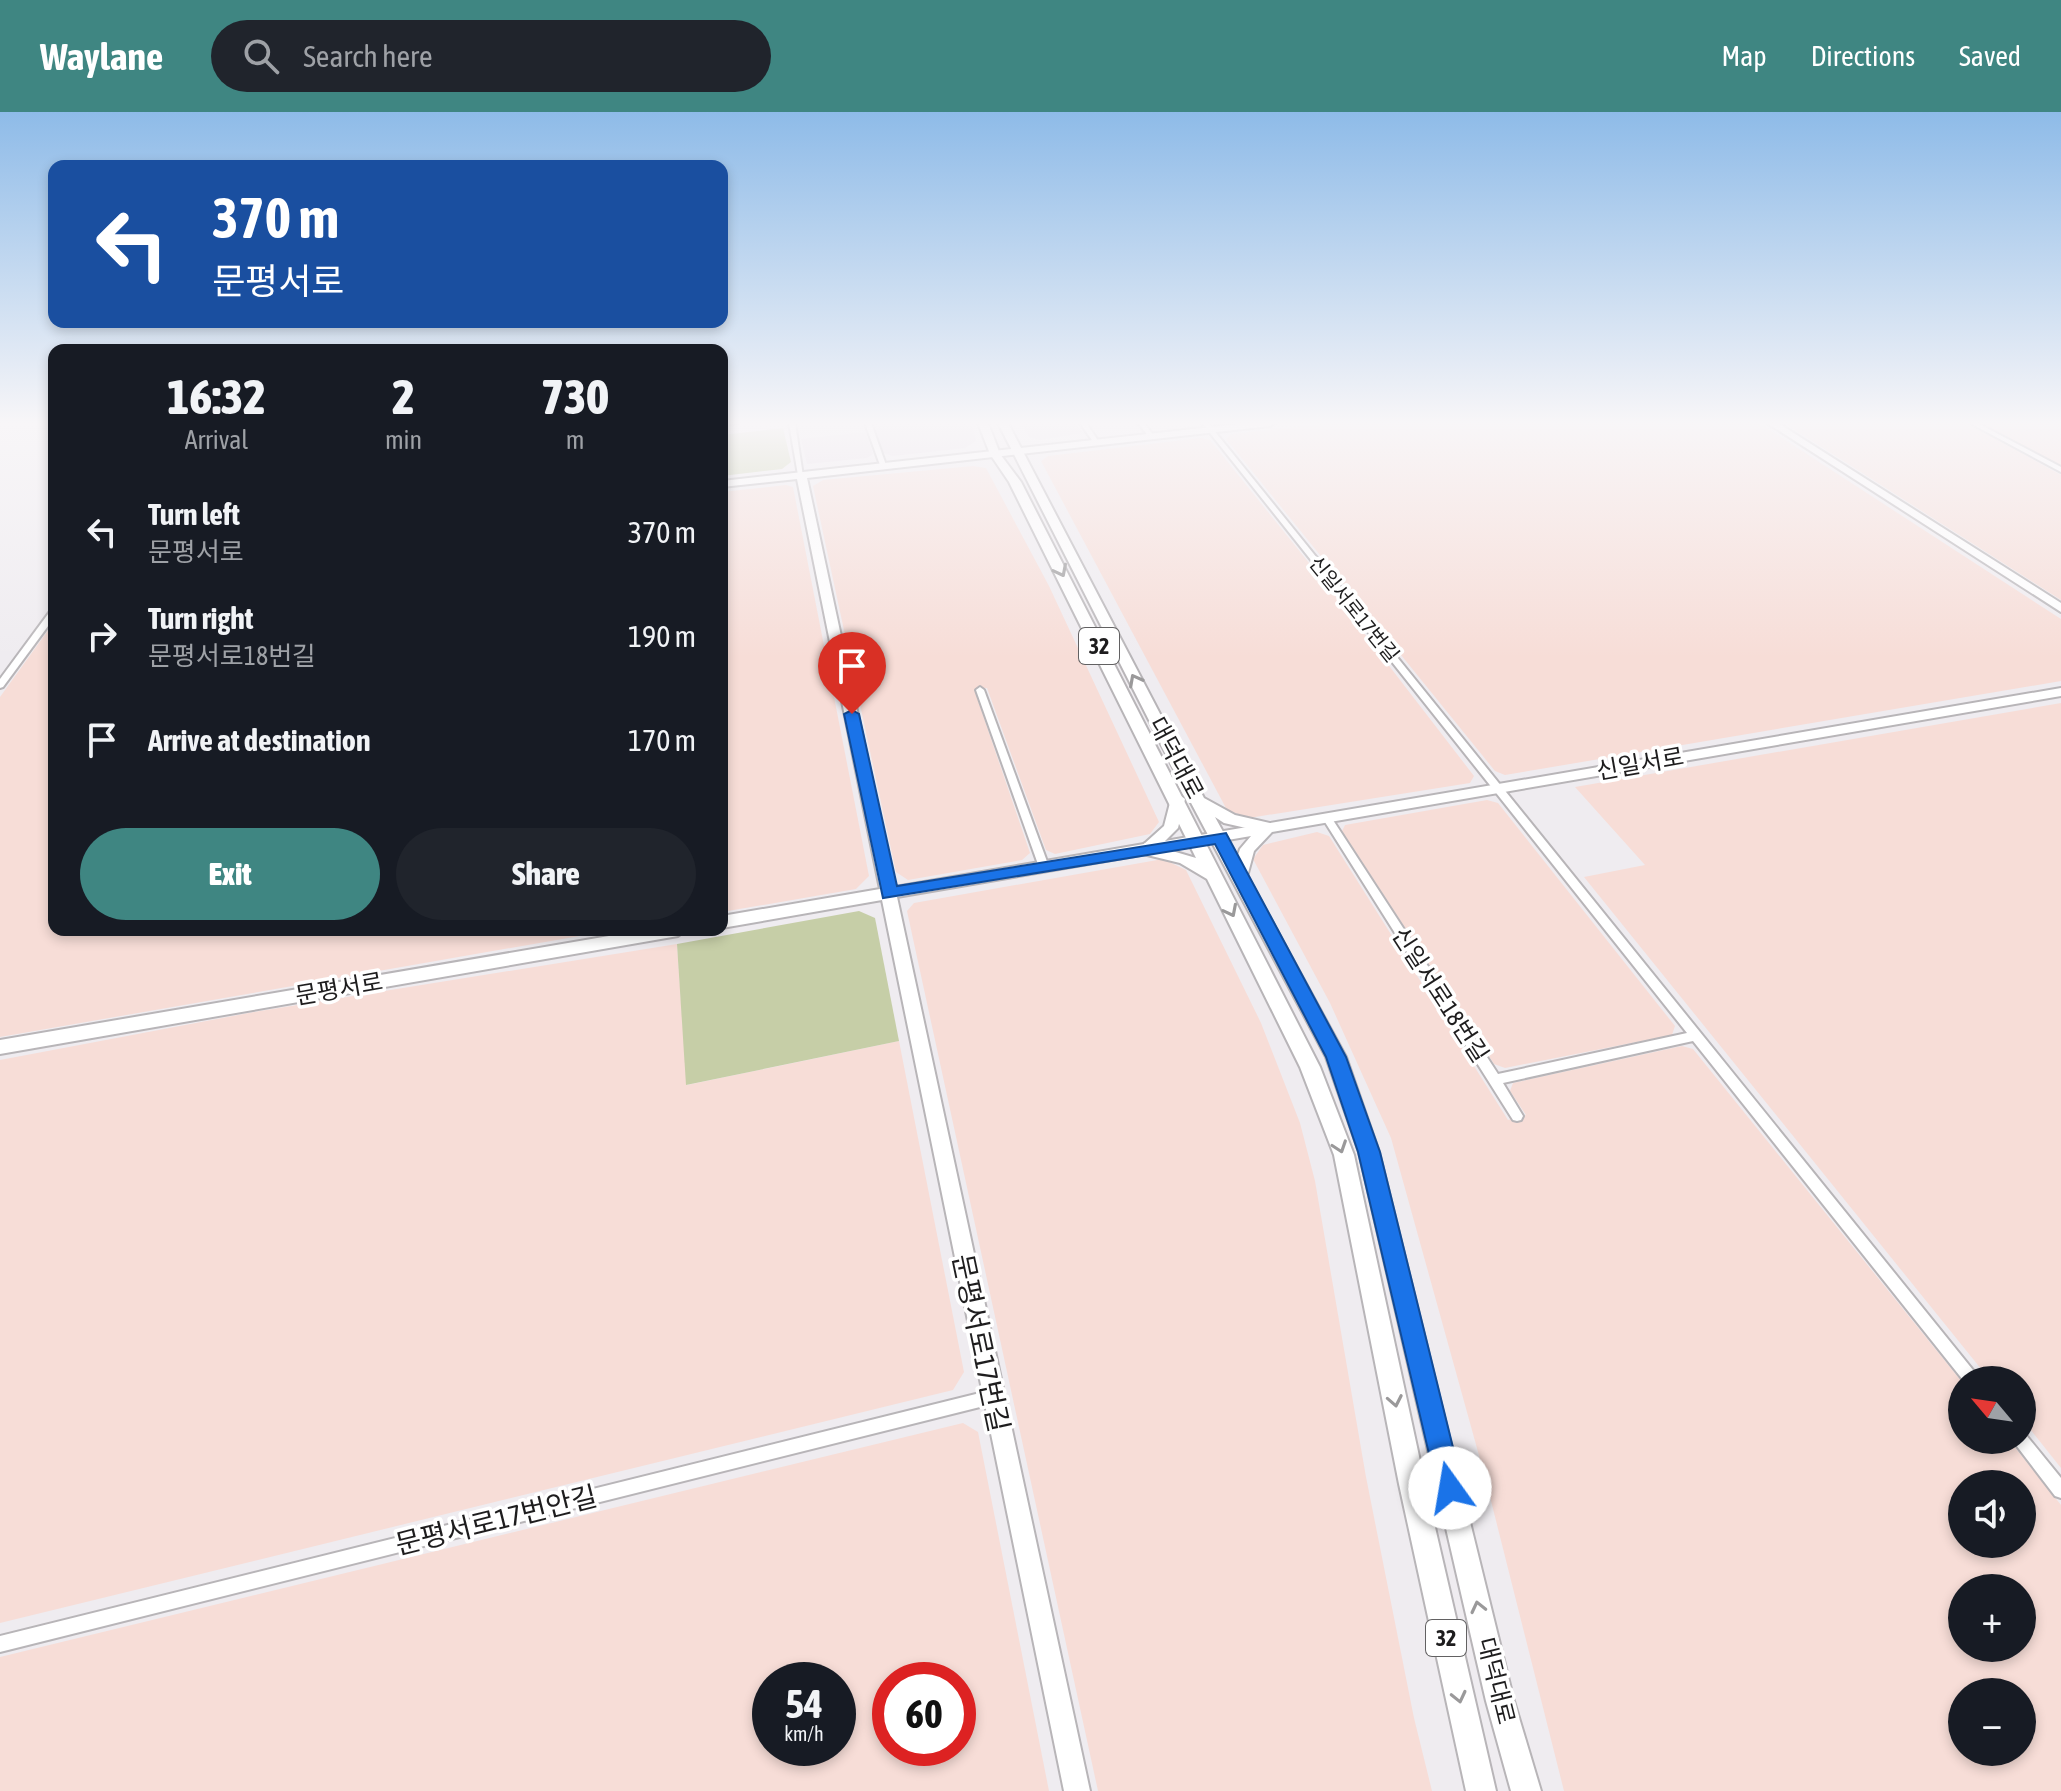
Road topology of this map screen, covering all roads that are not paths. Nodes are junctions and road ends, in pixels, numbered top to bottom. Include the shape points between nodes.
1 (807, 501) edge
2 (1025, 501) edge
3 (1042, 501) edge
4 (1268, 501) edge
5 (1894, 501) edge
6 (2061, 608) edge
7 (48, 620) edge
8 (0, 685) edge
9 (980, 690) dead end
10 (2061, 692) edge
11 (1497, 788) junction
12 (1178, 799) junction
13 (1197, 799) junction
14 (1328, 819) junction
15 (1268, 828) junction
16 (1220, 837) junction
17 (1197, 841) junction
18 (1145, 849) junction
19 (1044, 867) junction
20 (1240, 873) junction
21 (1214, 876) junction
22 (890, 893) junction
23 (728, 921) edge
24 (643, 936) edge
25 (1693, 1036) junction
26 (0, 1047) edge
27 (1495, 1080) junction
28 (1517, 1116) dead end
29 (1961, 1366) edge
30 (992, 1397) junction
31 (2032, 1454) edge
32 (2061, 1490) edge
33 (0, 1644) edge
34 (1077, 1791) edge
35 (1481, 1791) edge
36 (1526, 1791) edge

1 - 22 main road, 문평서로17번길
2 -> 12 main road, 대덕대로 / 32
13 -> 3 main road, 대덕대로 / 32
4 - 11 street, 신일서로17번길
5 - 6 main road
7 - 8 street
9 - 19 street
10 - 11 main road, 신일서로
11 - 14 main road, 신일서로
11 - 25 street
12 - 17 main road, 대덕대로 / 32
12 - 18 main road via 1171,828
13 - 15 main road via 1230,819
13 - 16 main road, 대덕대로 / 32
14 - 15 main road, 신일서로
14 - 27 street, 신일서로18번길
15 - 16 main road, 신일서로
15 - 20 main road via 1247,849
16 - 17 main road
16 - 20 main road, 대덕대로 / 32
17 - 18 main road
17 - 21 main road, 대덕대로 / 32
18 - 19 main road
18 - 21 main road via 1185,859
19 - 22 main road
36 -> 20 main road, 대덕대로 / 32 via 1369,1152 1336,1057
21 -> 35 main road, 대덕대로 / 32 via 1310,1067 1344,1155
22 - 23 main road
22 - 30 main road, 문평서로17번길
24 - 26 main road, 문평서로
25 - 27 street, 신일서로18번길
25 - 29 street
27 - 28 street
30 - 33 street, 문평서로17번안길
30 - 34 main road, 문평서로17번길
31 - 32 street

